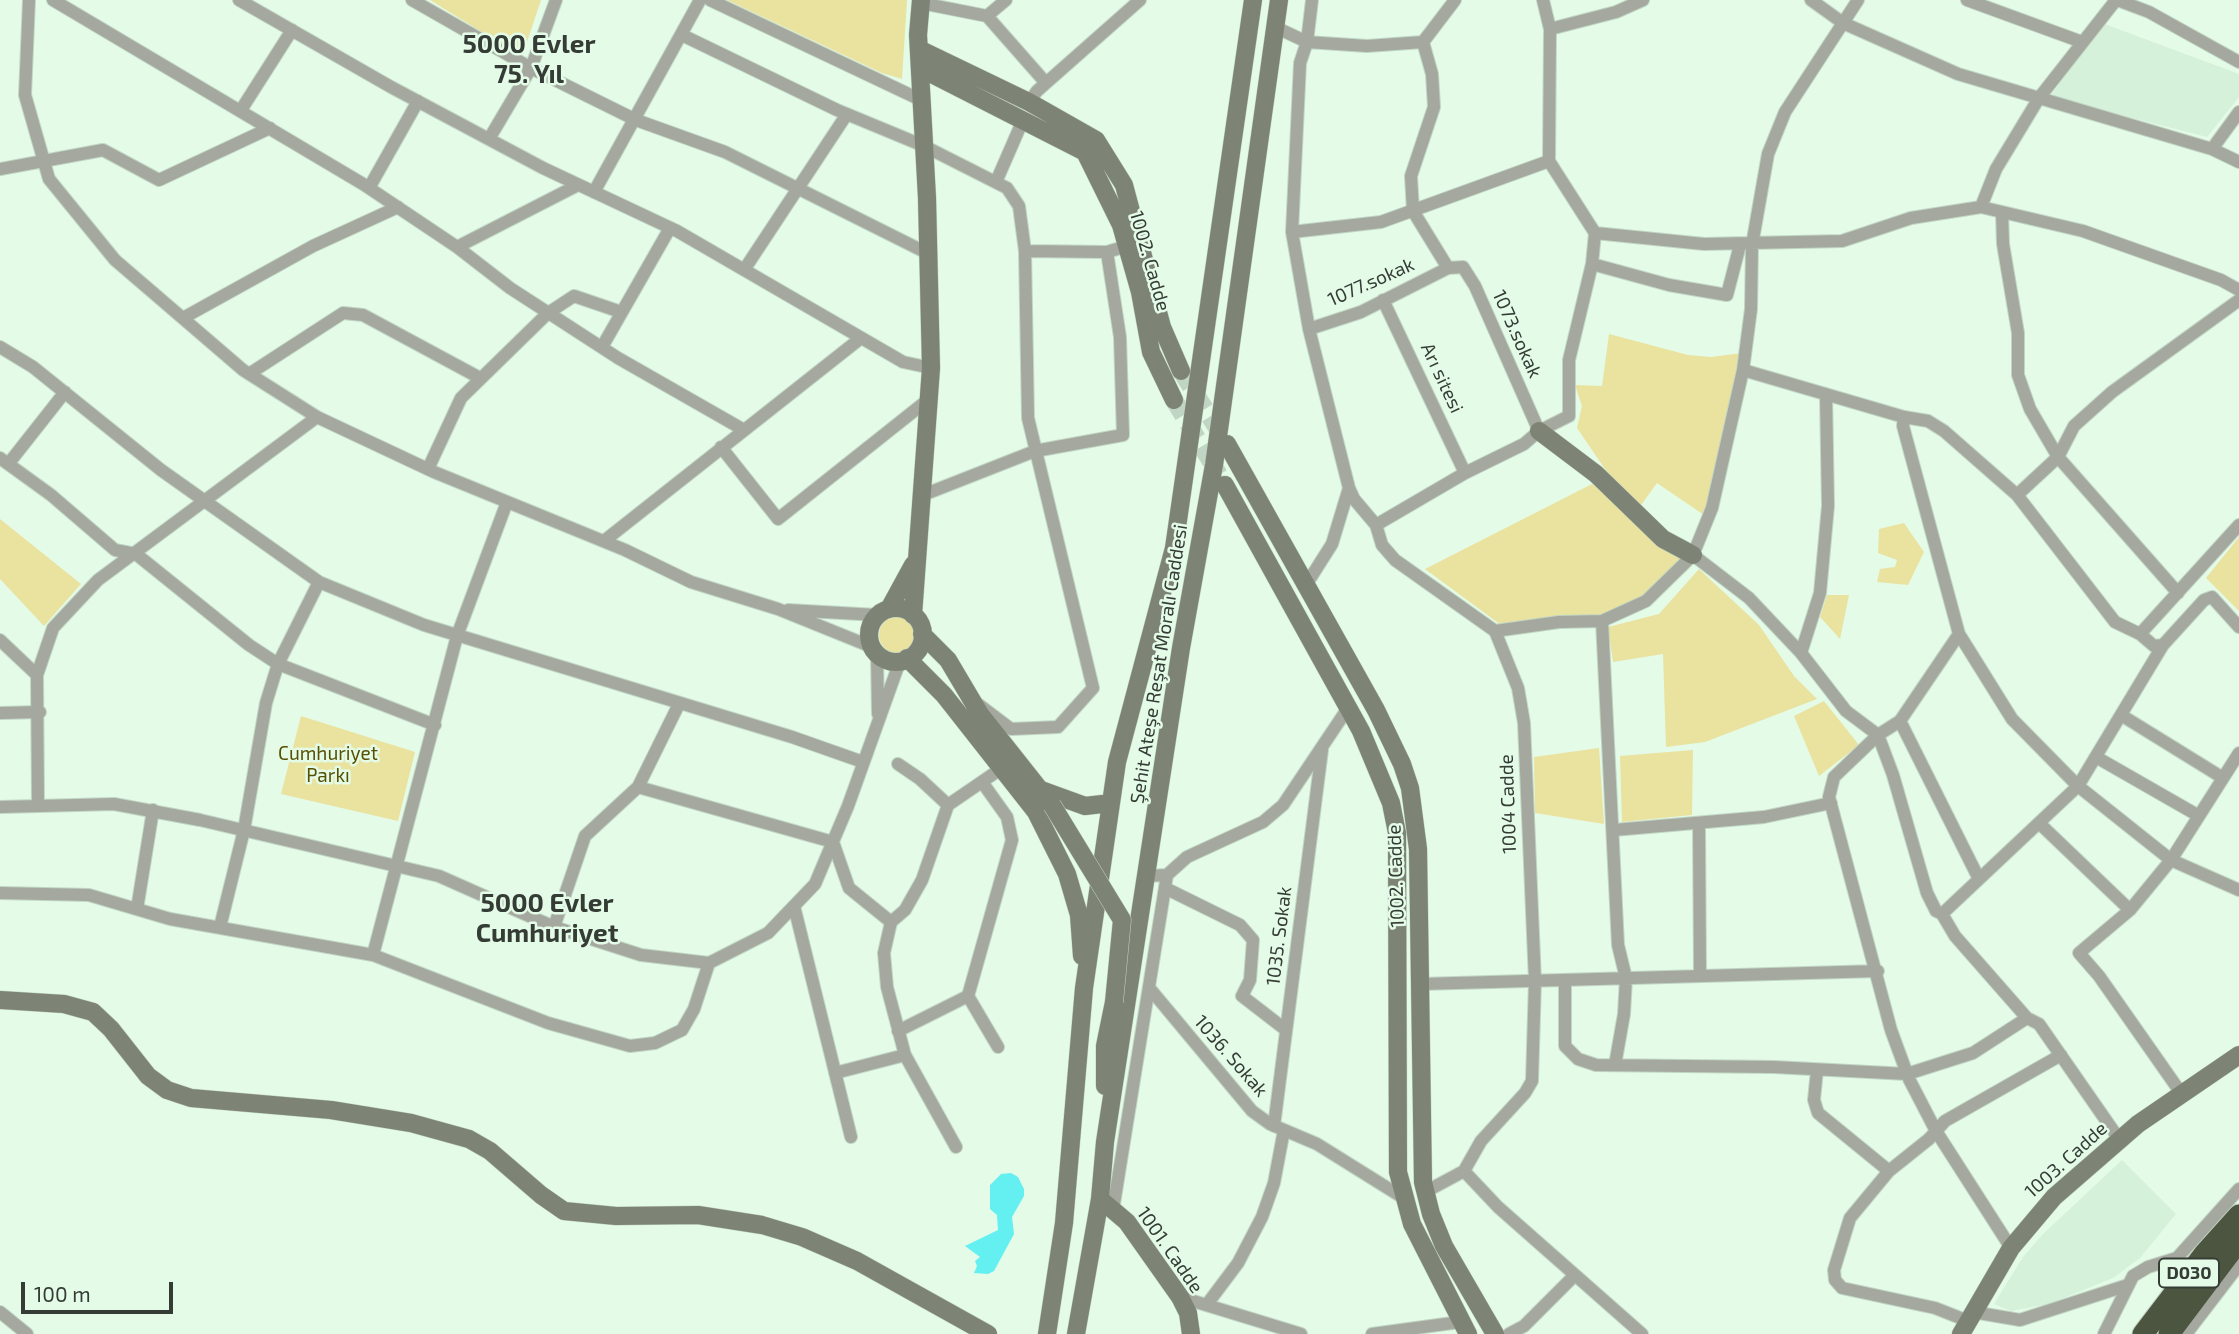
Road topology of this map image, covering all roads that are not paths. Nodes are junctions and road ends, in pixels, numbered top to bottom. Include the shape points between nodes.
1 (29, 0) edge
2 (52, 0) edge
3 (412, 0) edge
4 (556, 0) edge
5 (700, 0) edge
6 (710, 0) edge
7 (1006, 0) edge
8 (1140, 0) edge
9 (1253, 0) edge
10 (1279, 0) edge
11 (1312, 0) edge
12 (1455, 0) edge
13 (1543, 0) edge
14 (1643, 0) edge
15 (1811, 0) edge
16 (1858, 0) edge
17 (1967, 0) edge
18 (2117, 0) edge
19 (243, 1) edge
20 (921, 1) edge
21 (986, 16) junction
22 (1843, 23) junction
23 (1275, 27) junction
24 (1550, 29) junction
25 (292, 30) junction
26 (682, 35) junction
27 (1307, 42) junction
28 (1423, 42) junction
29 (2082, 42) junction
30 (919, 48) junction
31 (2239, 62) edge
32 (531, 68) junction
33 (920, 68) junction
34 (1046, 83) junction
35 (2039, 98) junction
36 (922, 100) junction
37 (418, 101) junction
38 (1029, 102) junction
39 (241, 110) junction
40 (2239, 112) edge
41 (847, 114) junction
42 (636, 120) junction
43 (1023, 120) junction
44 (270, 128) junction
45 (489, 139) junction
46 (924, 146) junction
47 (2212, 149) junction
48 (1549, 160) junction
49 (44, 162) junction
50 (2239, 162) edge
51 (0, 169) edge
52 (996, 182) junction
53 (578, 185) junction
54 (369, 188) junction
55 (798, 189) junction
56 (594, 192) junction
57 (398, 207) junction
58 (1981, 207) junction
59 (1413, 211) junction
60 (2001, 212) junction
61 (670, 228) junction
62 (1292, 232) junction
63 (1595, 233) junction
64 (1133, 244) junction
65 (1746, 245) junction
66 (457, 247) junction
67 (1025, 251) junction
68 (1107, 252) junction
69 (929, 254) junction
70 (1592, 264) junction
71 (1448, 268) junction
72 (744, 270) junction
73 (2239, 290) edge
74 (1384, 300) junction
75 (2239, 300) edge
76 (621, 312) junction
77 (548, 313) junction
78 (183, 318) junction
79 (1309, 329) junction
80 (861, 338) junction
81 (0, 347) edge
82 (602, 347) junction
83 (931, 368) junction
84 (1743, 370) junction
85 (1181, 371) tunnel mouth
86 (249, 374) junction
87 (480, 379) junction
88 (65, 392) junction
89 (1826, 394) junction
90 (929, 399) junction
91 (1174, 400) tunnel mouth
92 (317, 416) junction
93 (1904, 417) junction
94 (744, 430) junction
95 (1539, 431) junction
96 (1227, 444) tunnel mouth
97 (721, 447) junction
98 (1035, 451) junction
99 (2058, 457) junction
100 (4, 461) edge
101 (428, 469) junction
102 (1465, 473) junction
103 (1225, 485) tunnel mouth
104 (1349, 488) junction
105 (923, 495) junction
106 (2017, 495) junction
107 (205, 500) junction
108 (507, 502) junction
109 (1376, 525) junction
110 (2239, 525) edge
111 (604, 541) junction
112 (136, 554) junction
113 (1693, 555) junction
114 (915, 562) junction
115 (319, 582) junction
116 (1306, 585) junction
117 (2178, 593) junction
118 (1287, 597) junction
119 (778, 609) junction
120 (883, 612) junction
121 (914, 615) junction
122 (1602, 621) junction
123 (2239, 627) edge
124 (1495, 631) junction
125 (922, 634) junction
126 (1959, 634) junction
127 (2140, 634) junction
128 (457, 636) junction
129 (0, 640) edge
130 (2163, 645) junction
131 (874, 650) junction
132 (1801, 653) junction
133 (904, 660) junction
134 (278, 664) junction
135 (37, 675) junction
136 (1368, 696) junction
137 (972, 700) junction
138 (679, 704) junction
139 (1348, 708) junction
140 (40, 712) junction
141 (0, 713) edge
142 (2121, 715) junction
143 (1900, 721) junction
144 (878, 722) junction
145 (435, 724) junction
146 (1878, 735) junction
147 (1322, 750) junction
148 (2239, 753) edge
149 (2096, 757) junction
150 (863, 762) junction
151 (898, 764) dead end
152 (1002, 768) junction
153 (2223, 778) junction
154 (982, 782) junction
155 (2078, 786) junction
156 (638, 787) junction
157 (1040, 789) junction
158 (1111, 803) junction
159 (1831, 803) junction
160 (38, 805) junction
161 (948, 805) junction
162 (0, 807) edge
163 (153, 810) junction
164 (2199, 816) junction
165 (2039, 823) junction
166 (1699, 825) junction
167 (244, 830) junction
168 (1614, 830) junction
169 (833, 842) junction
170 (2171, 860) junction
171 (395, 864) junction
172 (1146, 876) junction
173 (1978, 877) junction
174 (1166, 881) junction
175 (2239, 890) edge
176 (0, 893) edge
177 (794, 906) junction
178 (137, 909) junction
179 (2130, 910) junction
180 (1942, 914) junction
181 (891, 922) junction
182 (220, 926) junction
183 (554, 927) junction
184 (373, 955) junction
185 (709, 963) junction
186 (1878, 971) junction
187 (1700, 976) junction
188 (1626, 978) junction
189 (1565, 980) junction
190 (1535, 981) junction
191 (1420, 984) junction
192 (1397, 985) junction
193 (1084, 988) junction
194 (1151, 990) junction
195 (968, 996) junction
196 (0, 1000) edge
197 (2028, 1018) junction
198 (1286, 1030) junction
199 (898, 1031) junction
200 (998, 1047) dead end
201 (905, 1055) junction
202 (2061, 1055) junction
203 (2239, 1055) edge
204 (1615, 1065) junction
205 (1817, 1070) junction
206 (835, 1073) junction
207 (1907, 1074) junction
208 (2181, 1093) junction
209 (1279, 1128) junction
210 (1936, 1131) junction
211 (851, 1137) dead end
212 (2119, 1139) junction
213 (1105, 1142) junction
214 (956, 1147) dead end
215 (1464, 1171) junction
216 (1889, 1171) junction
217 (2239, 1189) edge
218 (1425, 1192) junction
219 (1402, 1197) junction
220 (1107, 1204) junction
221 (2239, 1215) edge
222 (2239, 1241) edge
223 (2011, 1248) junction
224 (2239, 1265) edge
225 (1575, 1275) junction
226 (2127, 1285) junction
227 (1181, 1297) junction
228 (1208, 1303) junction
229 (0, 1312) edge
230 (1968, 1322) edge
231 (1464, 1328) edge
232 (27, 1334) edge
233 (988, 1334) edge
234 (1047, 1334) edge
235 (1076, 1334) edge
236 (1191, 1334) edge
237 (1301, 1334) edge
238 (1372, 1334) edge
239 (1495, 1334) edge
240 (1509, 1334) edge
241 (1642, 1334) edge
242 (2105, 1334) edge
243 (2143, 1334) edge
244 (2169, 1334) edge
245 (2186, 1334) edge

1 - 49 street via 25,95
2 - 39 street
3 - 32 street
4 - 32 street
5 - 26 street
6 - 36 street
7 - 21 street
8 - 34 street
9 - 158 main road via 1174,548 1117,762
10 - 23 main road, Şehit Ateşe Reşat Moralı Caddesi
11 - 27 street
12 - 28 street
13 - 24 street
14 - 24 street
15 - 22 street
16 - 22 street
17 - 29 street
18 - 29 street
18 - 31 street via 2161,18
19 - 25 street
20 - 21 street
20 - 30 main road
21 - 34 street
22 - 35 street via 1958,74
22 - 65 street via 1785,111 1768,154
23 - 27 street
23 - 172 main road, Şehit Ateşe Reşat Moralı Caddesi via 1214,465
24 - 48 street
25 - 37 street
25 - 39 street
26 - 41 street
26 - 42 street
27 - 28 street via 1367,46
27 - 62 street via 1300,63
28 - 59 street via 1432,74 1434,107 1411,176
29 - 35 street
30 - 33 main road
30 - 38 main road, 1002. Cadde
32 - 42 street
32 - 45 street
33 - 36 main road
33 - 43 main road, 1002. Cadde
34 - 38 street
35 - 47 street
35 - 58 street via 1996,169
36 - 46 main road
37 - 45 street
37 - 54 street
38 - 43 main road
38 - 64 main road, 1002. Cadde via 1096,140 1124,185
39 - 44 street
40 - 47 street
41 - 46 street
41 - 55 street
42 - 55 street via 725,152
42 - 56 street
43 - 52 street
43 - 64 main road, 1002. Cadde via 1085,152
44 - 49 street via 159,180 103,150
44 - 54 street
45 - 53 street
46 - 52 street
46 - 69 main road
47 - 50 street
48 - 59 street
48 - 63 street
49 - 51 street
49 - 78 street via 49,178 115,260
52 - 67 street via 1007,188 1020,206
53 - 56 street
53 - 66 street
54 - 57 street
55 - 69 street
55 - 72 street
56 - 61 street
57 - 66 street
57 - 78 street via 313,246
58 - 60 street
58 - 65 street via 1911,218 1842,241
59 - 62 street via 1381,222
59 - 71 street
60 - 73 street via 2083,231
60 - 99 street via 2018,333 2018,375 2030,409
61 - 72 street
61 - 76 street
62 - 79 street
63 - 65 street
63 - 70 street
64 - 68 street
64 - 85 main road, 1002. Cadde
64 - 91 main road, 1002. Cadde via 1152,352
65 - 70 street via 1727,295
65 - 84 street via 1751,309
66 - 77 street
67 - 68 street
67 - 98 street via 1028,418
68 - 98 street via 1120,337 1123,435
69 - 83 main road
70 - 95 street via 1569,360 1569,416
71 - 74 street, 1077.sokak
71 - 95 street, 1073.sokak via 1463,267 1475,286
72 - 80 street
74 - 79 street, 1077.sokak
74 - 102 street, Arı sitesi
75 - 99 street via 2112,392 2074,426
76 - 77 street via 574,296
76 - 82 street
77 - 82 street
77 - 87 street
78 - 86 street
79 - 104 street
80 - 83 street via 903,362
80 - 94 street
81 - 88 street
82 - 94 street
83 - 90 main road
84 - 89 street
84 - 113 street via 1712,508
86 - 87 street via 343,313 363,315
86 - 92 street
87 - 101 street via 461,398
88 - 100 street
88 - 107 street
89 - 93 street
89 - 132 street via 1828,506 1820,593
90 - 97 street via 778,519
90 - 105 main road
92 - 101 street
92 - 107 street
93 - 106 street via 1928,421 1944,431
93 - 126 street
94 - 97 street
95 - 102 street via 1524,444
95 - 113 main road via 1596,474 1663,539
96 - 116 main road, 1002. Cadde
97 - 111 street
98 - 105 street
98 - 137 street via 1093,688 1058,727 1011,729
99 - 106 street
99 - 117 street
100 - 112 street via 115,550
101 - 108 street
102 - 109 street
103 - 118 main road, 1002. Cadde
104 - 109 street
104 - 116 street via 1332,544
105 - 114 main road
106 - 127 street via 2115,622
107 - 112 street
107 - 115 street
108 - 111 street
108 - 128 street
109 - 124 street via 1382,545 1395,560
110 - 117 street
111 - 119 street via 691,582
112 - 134 street
112 - 135 street via 97,580 53,628
113 - 122 street via 1646,601
113 - 132 street via 1749,598
114 - 120 main road
114 - 121 main road
115 - 128 street
115 - 134 street
116 - 118 main road
116 - 136 main road, 1002. Cadde
117 - 127 street
118 - 139 main road, 1002. Cadde
119 - 120 street
119 - 131 street
120 - 121 main road via 906,610
120 - 131 main road via 869,630
121 - 125 main road
122 - 124 street
122 - 168 street
123 - 130 street via 2212,597
124 - 190 street, 1004 Cadde via 1518,688 1524,723
125 - 133 main road via 919,648
125 - 137 main road via 948,660
126 - 143 street
126 - 155 street via 2012,719
127 - 130 street via 2154,646
128 - 138 street
128 - 145 street
129 - 135 street
130 - 142 street
131 - 133 main road via 884,659
131 - 144 street
132 - 146 street via 1846,711
133 - 144 street
133 - 152 main road via 944,695
134 - 145 street
134 - 167 street via 266,702
135 - 140 street
136 - 139 main road
136 - 191 main road, 1002. Cadde via 1402,764 1413,802
137 - 157 main road
138 - 150 street
138 - 156 street
139 - 147 street
139 - 192 main road, 1002. Cadde via 1377,767 1397,833
140 - 141 street
140 - 160 street
142 - 149 street
142 - 153 street
143 - 146 street
143 - 173 street
144 - 150 street
145 - 171 street
146 - 159 street via 1834,777
146 - 180 street via 1927,893
147 - 174 street via 1283,805 1263,821 1187,857
147 - 198 street, 1035. Sokak
148 - 153 street
149 - 155 street
149 - 164 street
150 - 169 street
151 - 161 street
152 - 154 street
152 - 193 main road via 1037,812 1068,874 1079,915
153 - 164 street
154 - 161 street
154 - 195 street via 1007,817 1012,840
155 - 165 street
155 - 170 street
156 - 169 street
156 - 183 street via 585,836
157 - 158 main road via 1085,806
157 - 213 main road, bridge via 1122,920 1105,1046
158 - 193 main road
159 - 166 street
159 - 186 street
160 - 162 street
160 - 163 street via 114,804
161 - 181 street via 922,880 905,910
163 - 167 street
163 - 178 street
164 - 170 street
165 - 173 street
165 - 179 street
166 - 168 street
166 - 187 street
167 - 171 street
167 - 182 street
168 - 188 street via 1618,945
169 - 177 street via 815,884
169 - 181 street via 849,888
170 - 175 street
170 - 179 street
171 - 183 street via 439,876
171 - 184 street
172 - 174 street
172 - 213 main road, Şehit Ateşe Reşat Moralı Caddesi
173 - 180 street
174 - 194 street
174 - 198 street via 1240,925 1253,940 1250,980 1242,996
176 - 178 street via 89,895
177 - 185 street via 768,933
177 - 206 street
178 - 182 street
179 - 208 street via 2079,953
180 - 197 street via 1955,936
181 - 199 street via 884,953
182 - 184 street
183 - 185 street via 641,955
184 - 185 street via 548,1023 630,1046 655,1043 682,1030
186 - 187 street
186 - 207 street
187 - 188 street
188 - 189 street
188 - 204 street via 1625,1014
189 - 190 street
189 - 204 street via 1565,1045 1578,1059
190 - 191 street
190 - 215 street, 1004 Cadde via 1532,1081 1480,1141
191 - 192 main road
191 - 218 main road, 1002. Cadde
192 - 219 main road, 1002. Cadde
193 - 234 main road via 1064,1223
194 - 209 street, 1036. Sokak via 1252,1111
194 - 220 street
195 - 199 street
195 - 200 street
196 - 233 main road via 64,1004 93,1012 148,1076 167,1090 191,1098 331,1110 411,1123 469,1139 564,1211 698,1215 802,1237 857,1261
197 - 202 street via 2039,1024
197 - 207 street via 1973,1053
198 - 209 street, 1035. Sokak
199 - 201 street
201 - 206 street
201 - 214 street
202 - 210 street via 1945,1121
202 - 212 street
203 - 208 main road, 1003. Cadde
204 - 205 street
205 - 207 street
205 - 216 street via 1814,1100 1818,1113
206 - 211 street
207 - 210 street
208 - 212 main road, 1003. Cadde
209 - 219 street, 1036. Sokak via 1317,1144
209 - 228 street, 1035. Sokak via 1274,1183 1262,1217 1238,1263
210 - 216 street
210 - 223 street
212 - 223 main road, 1003. Cadde via 2054,1197
213 - 220 main road, Şehit Ateşe Reşat Moralı Caddesi
215 - 218 street
215 - 225 street
216 - 230 street via 1850,1218 1835,1280 1842,1288 1935,1308
217 - 226 street via 2177,1258 2140,1271
218 - 219 main road
218 - 239 main road, 1002. Cadde via 1444,1246
219 - 231 main road, 1002. Cadde via 1425,1254
220 - 227 main road, 1001. Cadde via 1143,1242
220 - 235 main road, Şehit Ateşe Reşat Moralı Caddesi
221 - 243 highway, D030
222 - 244 highway, D030
223 - 230 main road, 1003. Cadde
224 - 245 street
225 - 240 street via 1524,1326
225 - 241 street
226 - 230 street via 2021,1320
226 - 242 street
227 - 228 street
227 - 236 main road, 1001. Cadde
228 - 237 street
229 - 232 street
231 - 238 street

